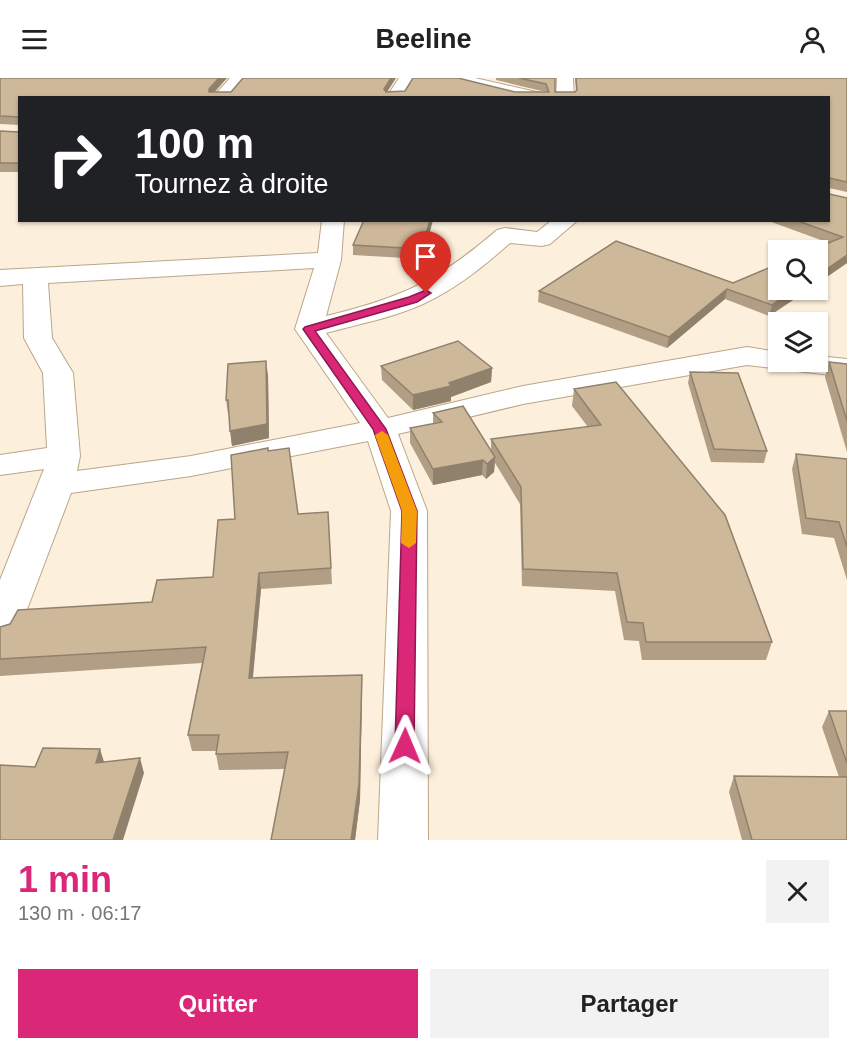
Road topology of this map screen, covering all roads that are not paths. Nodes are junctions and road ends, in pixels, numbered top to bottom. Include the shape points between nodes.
1 (239, 78) edge
2 (407, 78) edge
3 (454, 78) edge
4 (565, 78) edge
5 (222, 96) edge
6 (395, 96) edge
7 (530, 96) edge
8 (565, 96) edge
9 (333, 222) edge
10 (564, 222) edge
11 (329, 260) junction
12 (35, 275) junction
13 (0, 278) edge
14 (309, 329) junction
15 (768, 359) edge
16 (828, 366) edge
17 (847, 368) edge
18 (380, 429) junction
19 (0, 465) edge
20 (60, 470) junction
21 (0, 628) edge
22 (403, 840) edge

1 - 5 street
2 - 6 street
3 - 7 street
4 - 8 street
9 - 11 street
10 - 14 street via 542,239 505,235 487,252 413,299
11 - 12 street
11 - 14 street
12 - 13 street
12 - 20 street via 38,338 58,373
14 - 18 street
15 - 18 street via 747,356 523,395
16 - 17 street
18 - 20 street via 190,466
18 - 22 street via 409,511
19 - 20 street
20 - 21 street

